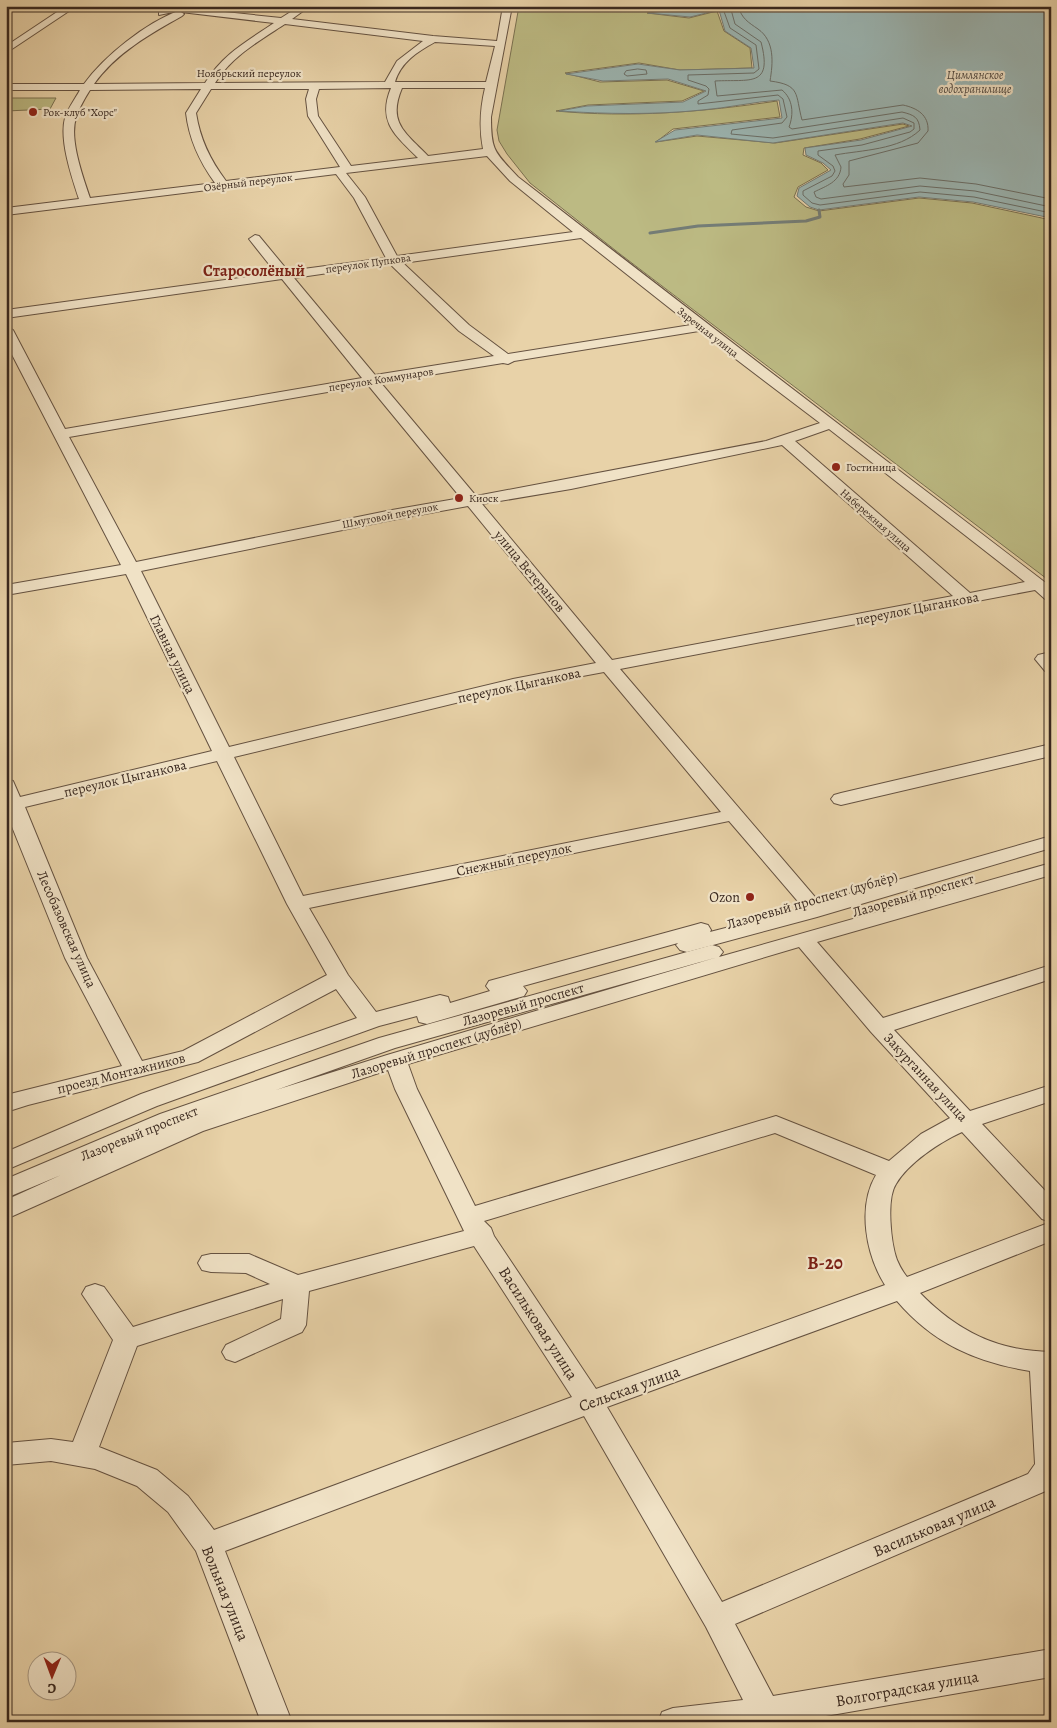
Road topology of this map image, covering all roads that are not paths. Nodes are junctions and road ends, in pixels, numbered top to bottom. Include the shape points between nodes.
1 (70, 6) edge
2 (306, 6) edge
3 (508, 6) edge
4 (162, 13) dead end
5 (179, 14) dead end
6 (282, 20) junction
7 (433, 38) junction
8 (500, 44) junction
9 (6, 50) edge
10 (315, 85) junction
11 (393, 85) junction
12 (491, 85) junction
13 (86, 86) junction
14 (207, 86) junction
15 (6, 87) edge
16 (489, 152) junction
17 (425, 159) junction
18 (343, 170) junction
19 (223, 185) junction
20 (86, 202) junction
21 (6, 212) edge
22 (582, 234) junction
23 (255, 239) dead end
24 (393, 260) junction
25 (285, 275) junction
26 (6, 314) edge
27 (702, 327) junction
28 (6, 330) edge
29 (508, 360) junction
30 (372, 380) junction
31 (831, 424) junction
32 (61, 434) junction
33 (786, 441) junction
34 (470, 500) junction
35 (131, 568) junction
36 (6, 590) edge
37 (1044, 590) edge
38 (967, 599) junction
39 (1051, 657) edge
40 (610, 666) junction
41 (1051, 667) edge
42 (1051, 750) edge
43 (223, 755) junction
44 (6, 784) edge
45 (842, 799) dead end
46 (10, 805) edge
47 (732, 814) junction
48 (1051, 833) edge
49 (1051, 842) edge
50 (1051, 855) edge
51 (1051, 868) edge
52 (808, 901) junction
53 (297, 904) junction
54 (803, 939) junction
55 (1051, 972) edge
56 (339, 978) junction
57 (371, 1021) junction
58 (879, 1027) junction
59 (395, 1060) junction
60 (136, 1070) junction
61 (1051, 1093) edge
62 (6, 1104) edge
63 (966, 1120) junction
64 (6, 1162) edge
65 (892, 1172) junction
66 (6, 1175) edge
67 (6, 1189) edge
68 (6, 1210) edge
69 (1051, 1213) edge
70 (475, 1226) junction
71 (1051, 1231) edge
72 (210, 1263) dead end
73 (297, 1285) junction
74 (901, 1290) junction
75 (96, 1294) dead end
76 (127, 1339) junction
77 (235, 1352) dead end
78 (1047, 1362) edge
79 (590, 1402) junction
80 (6, 1454) edge
81 (82, 1455) junction
82 (208, 1545) junction
83 (716, 1618) junction
84 (1051, 1663) edge
85 (767, 1717) edge
86 (277, 1722) edge
87 (674, 1722) edge

1 - 9 street
2 - 6 street
3 - 8 street
4 - 6 street via 172,8
5 - 13 street via 130,43
6 - 7 street
6 - 14 street via 220,67
7 - 8 street
7 - 11 street via 405,56 391,76
8 - 12 street
10 - 11 street, Ноябрьский переулок
10 - 14 street, Ноябрьский переулок
10 - 18 street via 311,99 313,116
11 - 12 street, Ноябрьский переулок
11 - 17 street via 392,119
12 - 16 street via 486,122
13 - 14 street, Ноябрьский переулок
13 - 15 street, Ноябрьский переулок
13 - 20 street via 70,119 75,168
14 - 19 street via 191,113 192,129 208,166
16 - 17 street, Озёрный переулок
16 - 22 street, Заречная улица via 514,179
17 - 18 street, Озёрный переулок
18 - 19 street, Озёрный переулок
18 - 24 street
19 - 20 street, Озёрный переулок
20 - 21 street, Озёрный переулок
22 - 24 street, переулок Пупкова
22 - 27 street, Заречная улица
23 - 25 street, улица Ветеранов
24 - 25 street, переулок Пупкова
24 - 29 street via 464,328
25 - 26 street, переулок Пупкова
25 - 30 street, улица Ветеранов
27 - 29 street, переулок Коммунаров
27 - 31 street, Заречная улица
28 - 32 street, Главная улица
29 - 30 street, переулок Коммунаров
30 - 32 street, переулок Коммунаров
30 - 34 street, улица Ветеранов
31 - 33 street, Шмутовой переулок
31 - 37 street, Заречная улица
32 - 35 street, Главная улица
33 - 34 street, Шмутовой переулок via 571,484
33 - 38 street, Набережная улица
34 - 35 street, Шмутовой переулок
34 - 40 street, улица Ветеранов
35 - 36 street, Шмутовой переулок
35 - 43 street, Главная улица
37 - 38 street, переулок Цыганкова
38 - 40 street, переулок Цыганкова
39 - 41 street via 1044,659
40 - 43 street, переулок Цыганкова via 513,684
40 - 47 street, улица Ветеранов
42 - 45 street
43 - 46 street, переулок Цыганкова
43 - 53 street, Главная улица
44 - 46 street, Лесобазовская улица
46 - 60 street, Лесобазовская улица via 76,958
47 - 52 street, улица Ветеранов
47 - 53 street, Снежный переулок
48 - 52 street, Лазоревый проспект (дублёр)
49 - 66 street, Лазоревый проспект via 379,1032 161,1109
50 - 67 street, Лазоревый проспект via 387,1043 168,1120
51 - 54 street, Лазоревый проспект (дублёр)
52 - 57 street, Лазоревый проспект (дублёр)
53 - 56 street, Главная улица
54 - 58 street, Закурганная улица
54 - 59 street, Лазоревый проспект (дублёр)
55 - 58 street
56 - 57 street
56 - 60 street, проезд Монтажников via 190,1056
57 - 64 street, Лазоревый проспект (дублёр) via 149,1100
58 - 63 street, Закурганная улица
59 - 68 street, Лазоревый проспект (дублёр) via 195,1125
59 - 70 street, Васильковая улица via 406,1090
60 - 62 street, проезд Монтажников
61 - 63 street
63 - 65 street via 923,1144
63 - 69 street, Закурганная улица
65 - 70 street via 776,1124
65 - 74 street via 884,1182 879,1204 880,1233 885,1261
70 - 73 street
70 - 79 street, Васильковая улица
71 - 74 street, Сельская улица
72 - 73 street via 249,1264
73 - 76 street
73 - 77 street via 293,1325
74 - 78 street via 933,1320 966,1343 1006,1356
74 - 79 street, Сельская улица
75 - 76 street
76 - 81 street
78 - 83 street, Васильковая улица via 1049,1467 1038,1482
79 - 82 street, Сельская улица
79 - 83 street, Васильковая улица
80 - 81 street, Вольная улица via 51,1450
81 - 82 street, Вольная улица via 98,1458 147,1478 178,1504
82 - 86 street, Вольная улица
83 - 85 street, Васильковая улица
84 - 85 street, Волгоградская улица
85 - 87 street, Волгоградская улица

